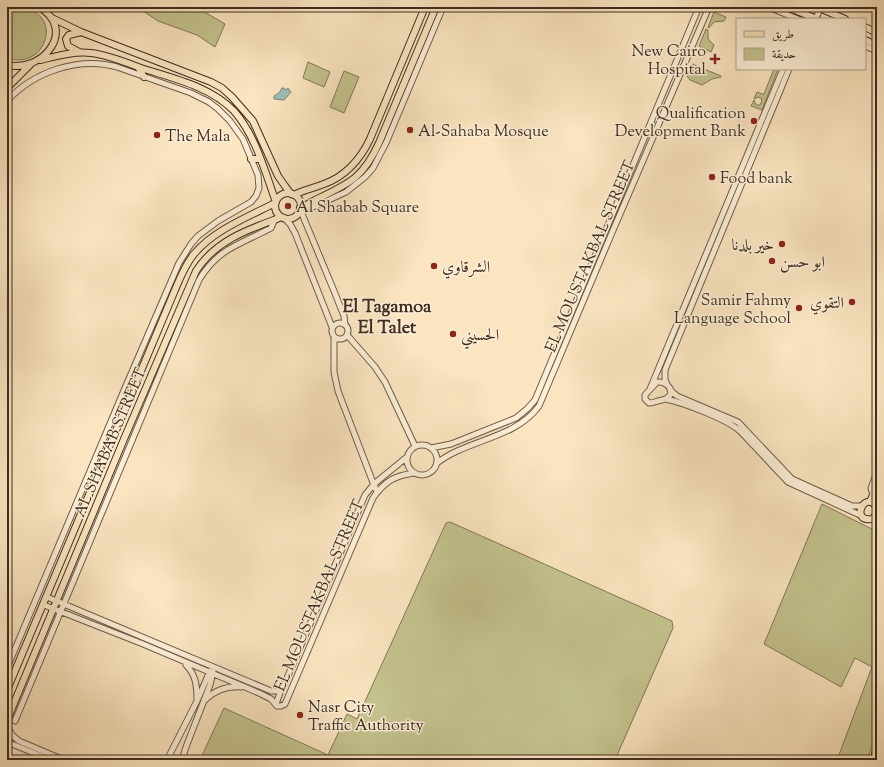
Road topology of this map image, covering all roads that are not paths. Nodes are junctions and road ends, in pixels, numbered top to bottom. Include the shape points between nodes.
1 (425, 7) edge
2 (436, 7) edge
3 (443, 7) edge
4 (699, 7) edge
5 (709, 7) edge
6 (768, 7) edge
7 (787, 7) edge
8 (42, 8) edge
9 (819, 8) edge
10 (799, 17) edge
11 (52, 18) junction
12 (817, 18) edge
13 (843, 18) edge
14 (866, 28) edge
15 (81, 32) junction
16 (877, 33) edge
17 (866, 40) edge
18 (877, 45) edge
19 (866, 46) edge
20 (82, 52) junction
21 (877, 52) edge
22 (40, 60) junction
23 (31, 63) junction
24 (7, 65) edge
25 (138, 67) junction
26 (783, 70) edge
27 (789, 70) edge
28 (144, 77) junction
29 (7, 88) edge
30 (7, 101) edge
31 (370, 139) junction
32 (379, 143) junction
33 (252, 159) junction
34 (260, 159) junction
35 (278, 176) junction
36 (268, 180) junction
37 (311, 188) junction
38 (293, 194) junction
39 (316, 200) junction
40 (275, 203) junction
41 (302, 207) junction
42 (258, 212) junction
43 (283, 217) junction
44 (275, 219) junction
45 (264, 223) junction
46 (345, 325) junction
47 (332, 327) junction
48 (347, 335) junction
49 (334, 338) junction
50 (658, 370) junction
51 (665, 370) junction
52 (667, 384) junction
53 (650, 389) junction
54 (670, 390) junction
55 (665, 399) junction
56 (676, 399) junction
57 (416, 446) junction
58 (431, 448) junction
59 (407, 457) junction
60 (437, 463) junction
61 (877, 472) edge
62 (414, 473) junction
63 (374, 484) junction
64 (877, 485) edge
65 (378, 492) junction
66 (100, 497) junction
67 (875, 497) edge
68 (107, 500) junction
69 (870, 502) junction
70 (862, 506) junction
71 (877, 507) edge
72 (877, 514) edge
73 (862, 516) junction
74 (88, 526) junction
75 (95, 529) junction
76 (330, 577) junction
77 (338, 580) junction
78 (47, 597) junction
79 (56, 600) junction
80 (64, 604) junction
81 (44, 605) junction
82 (53, 608) junction
83 (60, 611) junction
84 (184, 662) junction
85 (213, 667) junction
86 (7, 668) edge
87 (211, 674) junction
88 (245, 687) junction
89 (281, 689) junction
90 (7, 690) edge
91 (197, 700) junction
92 (203, 702) junction
93 (276, 704) junction
94 (12, 707) junction
95 (19, 710) junction
96 (8, 714) edge
97 (7, 720) edge
98 (14, 721) dead end
99 (7, 728) edge
100 (7, 742) edge
101 (877, 748) edge
102 (51, 760) edge
103 (64, 760) edge
104 (167, 760) edge
105 (182, 760) edge
106 (873, 760) edge

1 - 31 main road
2 - 32 main road
3 - 41 street via 373,168 346,192 311,208
4 - 58 street, EL MOUSTAKBAL STREET via 535,400 509,421 451,444
5 - 60 street, EL MOUSTAKBAL STREET via 539,406 520,425 457,450
6 - 10 street
7 - 10 main road
8 - 11 main road
9 - 12 street
9 - 13 main road
11 - 15 main road
11 - 22 main road via 54,41 49,52
14 - 16 main road
15 - 20 main road via 69,35 66,42 70,48
15 - 35 main road via 198,76 222,88 253,121
17 - 18 main road
19 - 21 street
20 - 22 main road
20 - 25 main road via 101,55
22 - 23 main road
23 - 24 main road
23 - 29 main road
25 - 28 main road
25 - 34 main road via 216,96 234,111 246,127
26 - 50 street
27 - 51 street
28 - 30 street via 110,65 66,67 36,79
28 - 33 street via 209,102 230,121 241,136
31 - 32 main road
31 - 37 main road via 360,158 346,173 326,184
32 - 39 main road via 372,158 359,175 341,188
33 - 34 main road
33 - 86 street via 259,178 258,192 254,200 206,229 191,244 179,263 108,425
34 - 36 main road
35 - 36 main road via 274,181
35 - 38 main road
36 - 40 main road
37 - 38 main road
37 - 39 main road via 312,196
38 - 40 main road via 283,194
38 - 41 main road
39 - 41 main road
40 - 42 main road, AL SHABAB STREET
40 - 43 main road via 276,211
41 - 43 main road via 295,216
41 - 46 street via 344,316
42 - 45 main road via 262,215
42 - 78 main road, AL SHABAB STREET via 211,238 198,249 186,266
43 - 44 main road, AL SHABAB STREET
43 - 47 street via 292,227 300,244
44 - 45 main road, AL SHABAB STREET
44 - 68 street via 271,228 230,248 216,258 205,271 188,304
45 - 66 main road, AL SHABAB STREET via 236,235 218,247 196,271
46 - 47 street via 339,323
46 - 48 street
47 - 49 street via 331,333
48 - 49 street via 341,340
48 - 57 street via 385,382
49 - 63 street via 334,372 338,391
50 - 51 street via 661,374
50 - 53 street
51 - 52 street
52 - 53 street via 657,382
52 - 54 street
53 - 55 street via 645,395 647,402
54 - 55 street via 669,396
54 - 56 street
55 - 56 street
56 - 70 street via 738,422 792,479 852,506
56 - 73 street via 732,424 788,482
57 - 58 street via 425,445
57 - 59 street via 410,450
58 - 60 street via 436,455
59 - 62 street via 408,465
59 - 63 street, EL MOUSTAKBAL STREET
60 - 62 street via 429,474
61 - 67 street via 871,488
62 - 65 street, EL MOUSTAKBAL STREET via 397,476
63 - 65 street
63 - 76 street, EL MOUSTAKBAL STREET via 366,495
64 - 67 main road
65 - 77 street, EL MOUSTAKBAL STREET via 371,502 349,560
66 - 68 main road
66 - 74 main road, AL SHABAB STREET
67 - 69 main road
68 - 75 street
69 - 70 main road
69 - 71 main road
70 - 73 main road
72 - 73 main road via 870,520
74 - 75 main road
74 - 79 main road, AL SHABAB STREET
75 - 80 street
76 - 77 street
76 - 89 street, EL MOUSTAKBAL STREET
77 - 93 street, EL MOUSTAKBAL STREET via 334,597 315,642 285,704
78 - 79 street, EL MOUSTAKBAL STREET
78 - 81 main road, AL SHABAB STREET
79 - 80 street, EL MOUSTAKBAL STREET
79 - 82 main road, AL SHABAB STREET
80 - 83 street
80 - 85 street, EL MOUSTAKBAL STREET
81 - 82 street, EL MOUSTAKBAL STREET
81 - 90 main road, AL SHABAB STREET
82 - 83 street, EL MOUSTAKBAL STREET
82 - 94 main road, AL SHABAB STREET
83 - 84 street, EL MOUSTAKBAL STREET
83 - 95 street
84 - 87 street, EL MOUSTAKBAL STREET
84 - 91 street via 197,685
85 - 87 street
85 - 89 street, EL MOUSTAKBAL STREET via 271,691
87 - 88 street, EL MOUSTAKBAL STREET
87 - 91 street
87 - 92 street
88 - 92 street via 222,689
88 - 93 street, EL MOUSTAKBAL STREET
89 - 93 street
91 - 104 street
92 - 105 street
94 - 95 main road
94 - 96 main road, AL SHABAB STREET
95 - 98 street
96 - 97 main road, AL SHABAB STREET
99 - 103 street via 19,741
100 - 102 street
101 - 106 main road

